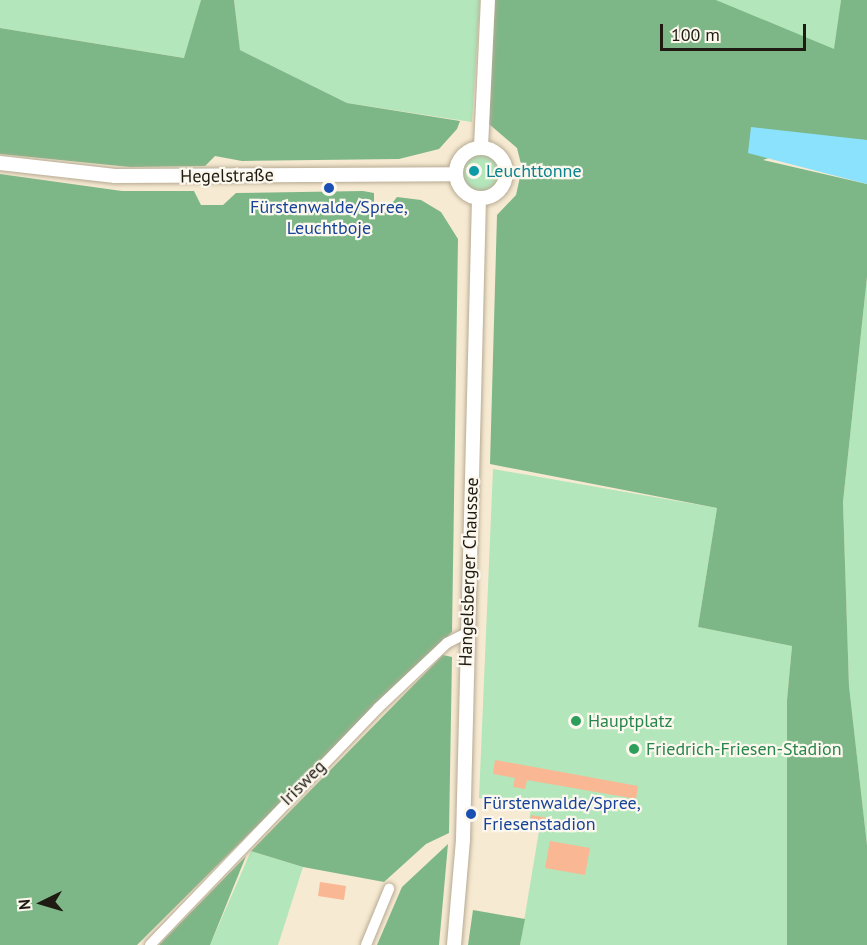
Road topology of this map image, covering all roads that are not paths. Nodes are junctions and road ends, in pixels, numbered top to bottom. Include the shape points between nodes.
1 (488, 0) edge
2 (481, 147) junction
3 (0, 163) edge
4 (456, 174) junction
5 (479, 198) junction
6 (467, 633) junction
7 (389, 889) dead end
8 (150, 945) edge
9 (366, 945) edge
10 (454, 945) edge

1 - 2 main road
2 - 4 main road via 462,156
2 - 5 main road via 499,155 506,171 495,193
3 - 4 main road, Hegelstraße via 115,176
4 - 5 main road via 465,192
5 - 6 main road, Hangelsberger Chaussee
6 - 8 street, Irisweg via 447,643 378,708
6 - 10 main road, Hangelsberger Chaussee via 463,839
7 - 9 street

